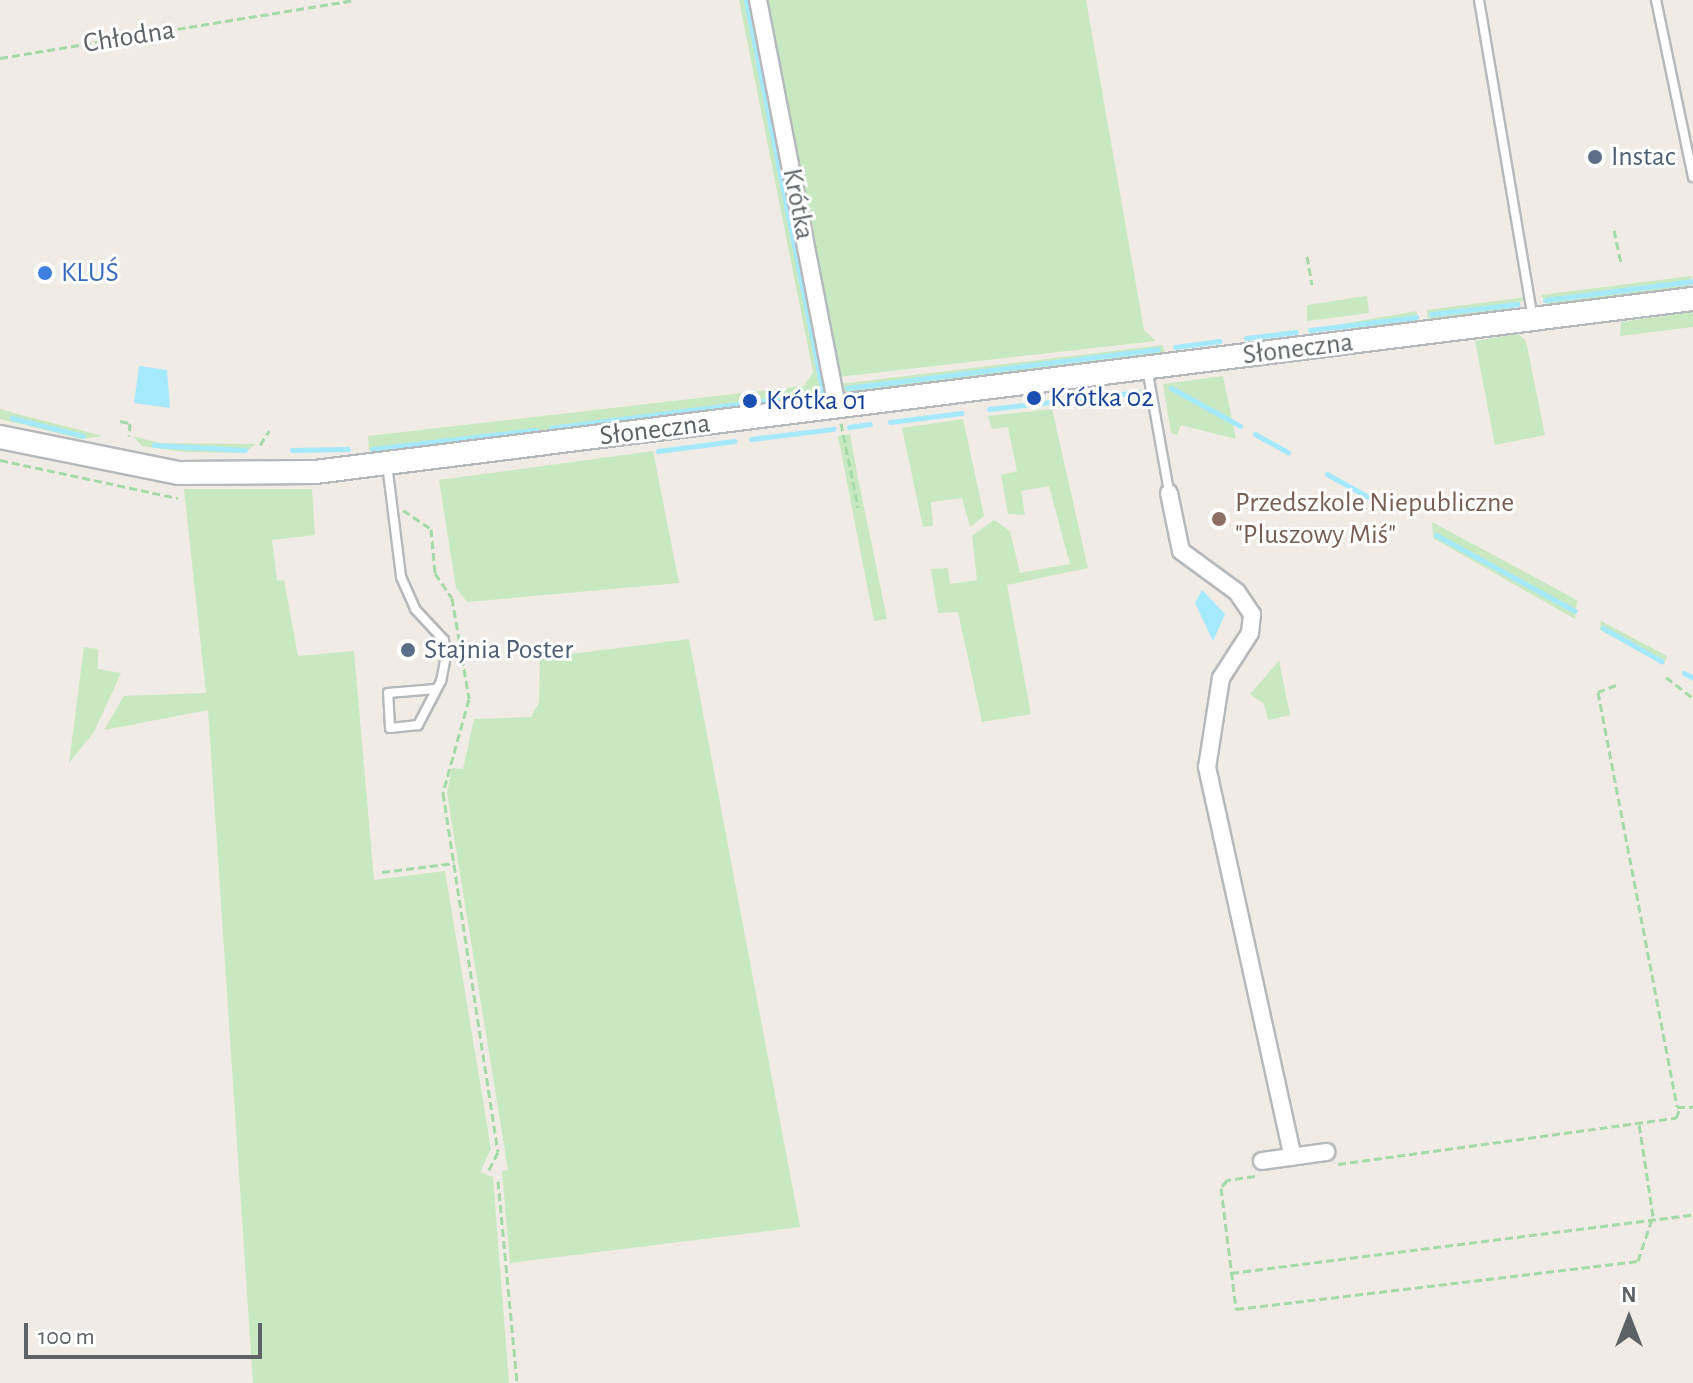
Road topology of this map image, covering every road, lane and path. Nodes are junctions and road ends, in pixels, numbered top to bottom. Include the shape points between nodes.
1 (353, 0) edge
2 (758, 0) edge
3 (1479, 0) edge
4 (1656, 0) edge
5 (0, 58) edge
6 (1693, 177) edge
7 (1614, 230) dead end
8 (1307, 256) dead end
9 (1621, 263) dead end
10 (1312, 285) dead end
11 (1693, 299) edge
12 (1533, 320) junction
13 (1147, 368) junction
14 (838, 414) junction
15 (120, 421) dead end
16 (269, 431) dead end
17 (129, 436) dead end
18 (0, 437) edge
19 (260, 445) dead end
20 (0, 460) edge
21 (387, 464) junction
22 (1169, 493) joint
23 (178, 498) dead end
24 (393, 504) junction
25 (858, 507) dead end
26 (1666, 677) dead end
27 (1616, 685) dead end
28 (436, 689) junction
29 (1693, 698) edge
30 (454, 863) junction
31 (382, 872) dead end
32 (1693, 1107) edge
33 (1680, 1108) junction
34 (1639, 1123) junction
35 (1293, 1157) junction
36 (1330, 1159) joint
37 (1260, 1168) joint
38 (488, 1172) dead end
39 (498, 1181) dead end
40 (1693, 1215) edge
41 (1653, 1216) junction
42 (1231, 1273) junction
43 (517, 1383) edge

1 - 5 path, Chłodna
2 - 14 street, Krótka
3 - 12 lane
4 - 6 lane
7 - 9 path
8 - 10 path
11 - 12 main road, Słoneczna
12 - 13 main road, Słoneczna
13 - 14 main road, Słoneczna
13 - 22 lane
14 - 21 main road, Słoneczna
14 - 25 path
15 - 17 path via 130,423
16 - 19 path
18 - 21 main road, Słoneczna via 178,473 265,475
20 - 23 path
21 - 24 lane
22 - 35 street via 1181,551 1237,592 1252,614 1250,633 1221,678 1207,767
24 - 28 lane via 407,595 444,640
24 - 30 path via 431,529 435,573 452,598 469,699 443,793
26 - 29 path
27 - 33 path via 1598,692
28 - 28 lane via 418,725 390,728 388,693
30 - 31 path
30 - 38 path via 498,1152
32 - 33 path
33 - 34 path via 1676,1118
34 - 36 path
34 - 41 path
35 - 36 street
35 - 37 street
37 - 42 path via 1227,1180 1221,1188
39 - 43 path
40 - 41 path
41 - 42 path
41 - 42 path via 1638,1261 1247,1311 1236,1309

